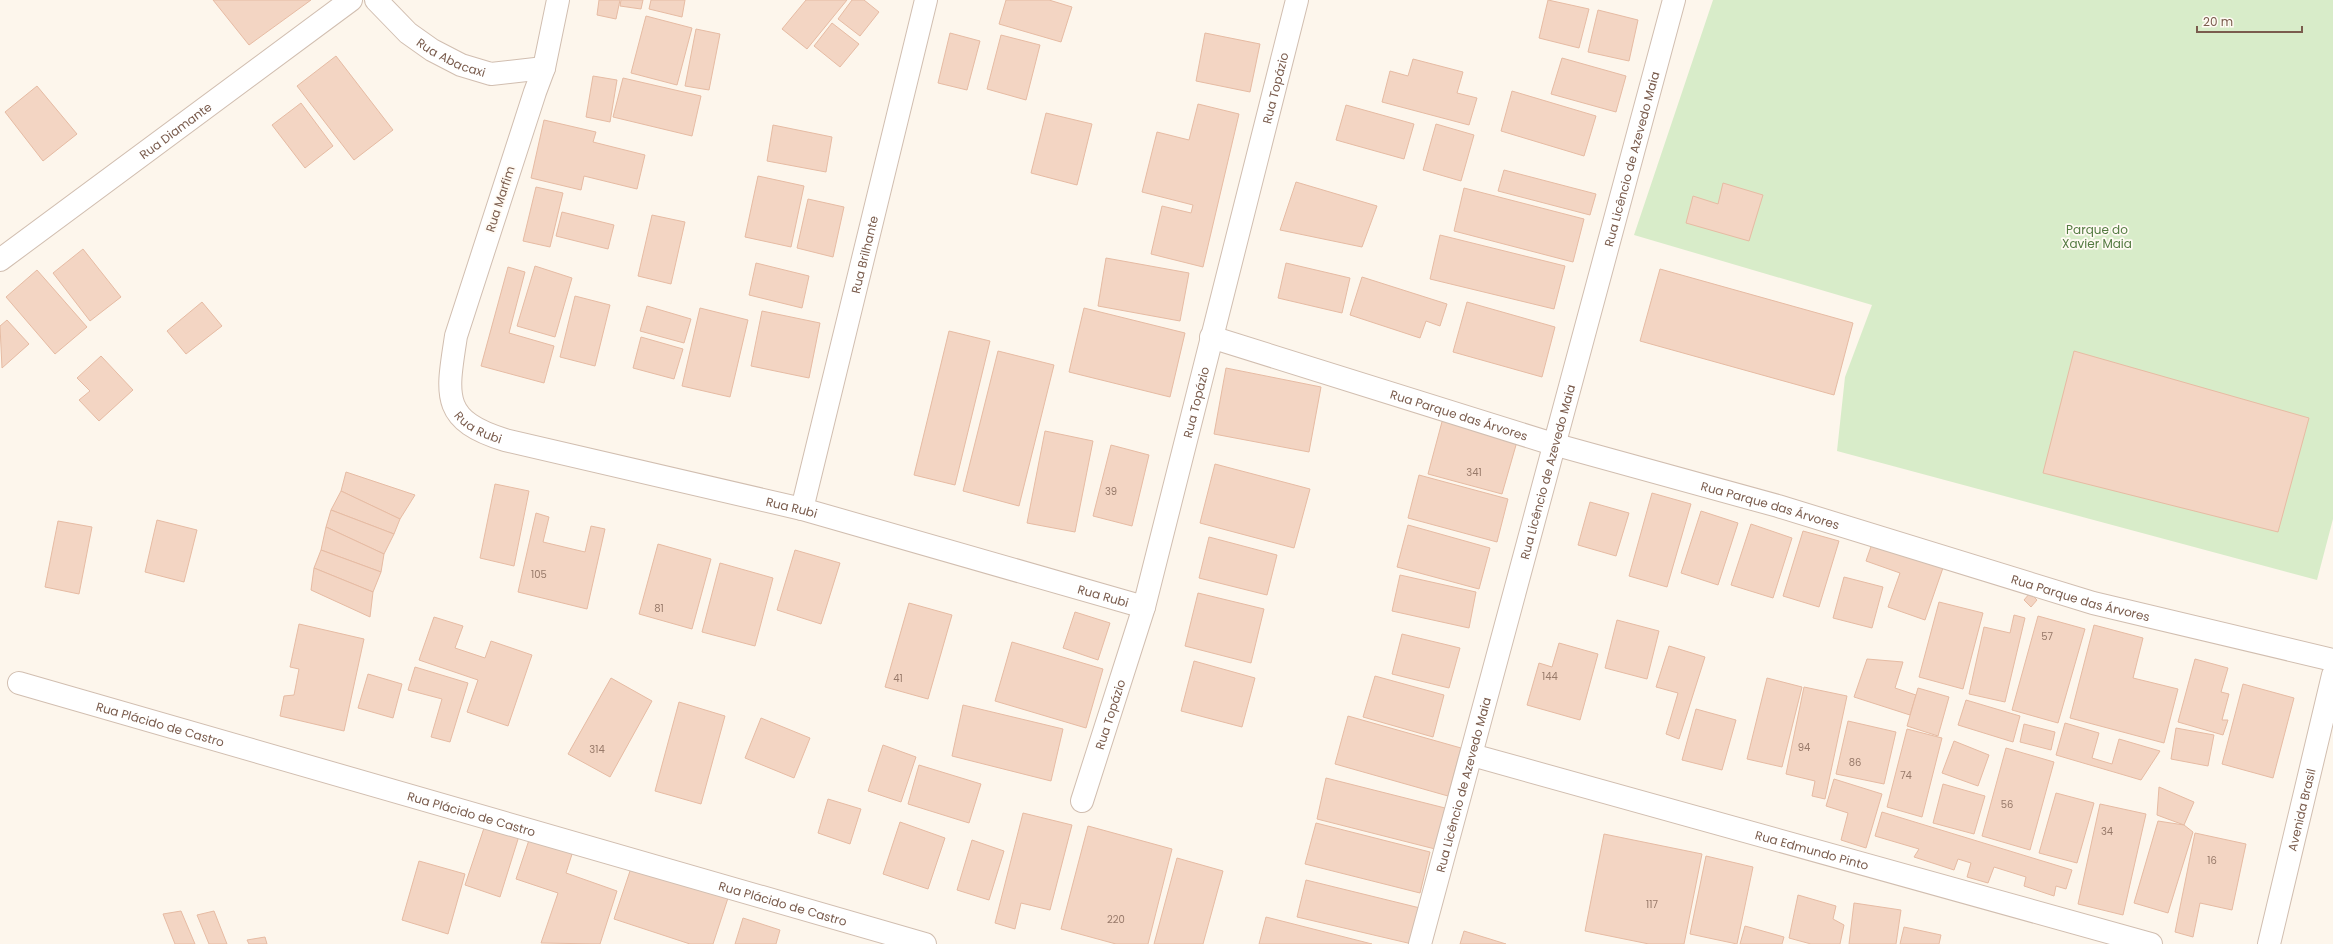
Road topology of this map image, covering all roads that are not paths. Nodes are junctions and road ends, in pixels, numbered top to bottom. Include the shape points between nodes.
1 (351, 0) edge
2 (376, 0) edge
3 (558, 0) edge
4 (926, 0) edge
5 (1297, 0) edge
6 (1674, 0) edge
7 (544, 68) junction
8 (0, 260) edge
9 (1211, 337) junction
10 (450, 399) joint
11 (1553, 444) junction
12 (802, 509) junction
13 (1144, 606) junction
14 (2333, 660) edge
15 (2333, 675) edge
16 (18, 683) dead end
17 (1472, 755) junction
18 (1082, 801) dead end
19 (925, 944) edge
20 (1420, 944) edge
21 (2151, 944) edge
22 (2269, 944) edge

1 - 8 street, Rua Diamante
2 - 7 street, Rua Abacaxi via 408,34 461,65 491,74
3 - 7 street, Rua Marfim
4 - 12 street, Rua Brilhante
5 - 9 street, Rua Topázio
6 - 11 street, Rua Licêncio de Azevedo Maia
7 - 10 street, Rua Marfim via 534,92 456,336 450,377
9 - 11 street, Rua Parque das Árvores
9 - 13 street, Rua Topázio
10 - 12 street, Rua Rubi via 457,413 481,433
11 - 14 street, Rua Parque das Árvores via 1778,506 2093,603
11 - 17 street, Rua Licêncio de Azevedo Maia
12 - 13 street, Rua Rubi
13 - 18 street, Rua Topázio
15 - 22 street, Avenida Brasil
16 - 19 street, Rua Plácido de Castro
17 - 20 street, Rua Licêncio de Azevedo Maia
17 - 21 street, Rua Edmundo Pinto

